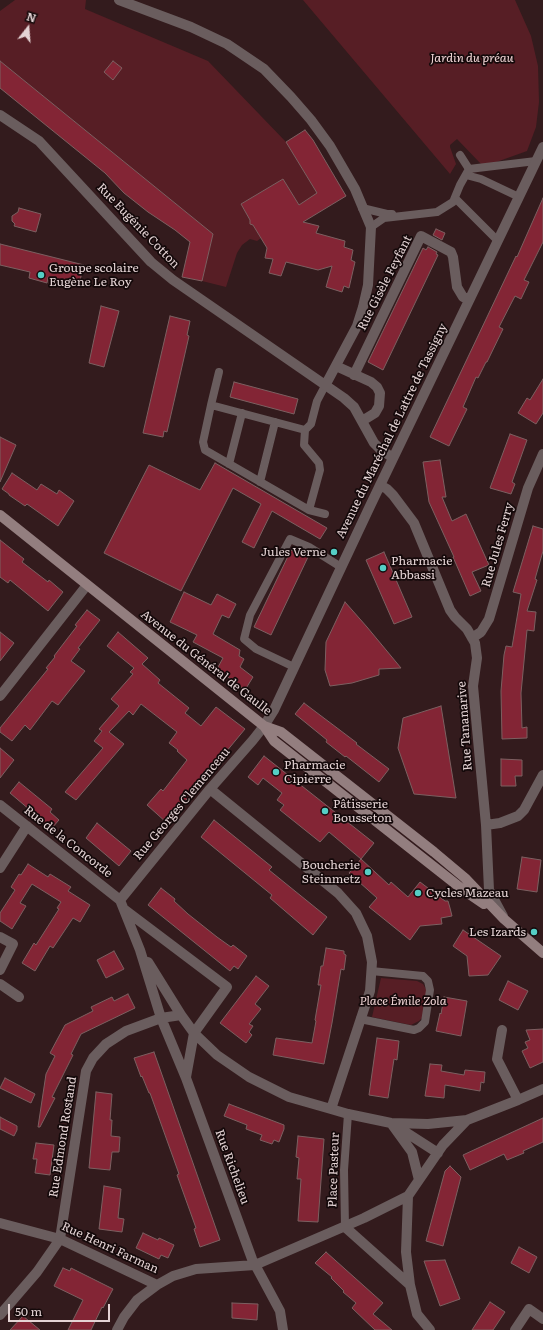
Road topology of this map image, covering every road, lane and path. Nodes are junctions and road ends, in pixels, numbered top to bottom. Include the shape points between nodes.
1 (119, 0) edge
2 (137, 0) edge
3 (150, 11) junction
4 (0, 115) edge
5 (543, 147) edge
6 (460, 156) dead end
7 (536, 162) junction
8 (468, 172) junction
9 (519, 197) junction
10 (455, 198) junction
11 (362, 208) junction
12 (421, 214) junction
13 (371, 227) junction
14 (498, 241) junction
15 (469, 299) junction
16 (336, 366) junction
17 (219, 372) dead end
18 (354, 374) junction
19 (326, 384) junction
20 (211, 405) junction
21 (242, 413) junction
22 (362, 421) junction
23 (275, 422) junction
24 (306, 430) junction
25 (543, 454) edge
26 (394, 458) junction
27 (229, 464) junction
28 (260, 482) junction
29 (380, 485) junction
30 (309, 510) junction
31 (325, 514) dead end
32 (0, 515) edge
33 (341, 567) junction
34 (87, 585) junction
35 (472, 638) junction
36 (294, 667) junction
37 (0, 696) edge
38 (264, 726) junction
39 (543, 775) edge
40 (210, 788) junction
41 (0, 804) edge
42 (486, 825) junction
43 (27, 826) junction
44 (0, 868) edge
45 (120, 900) junction
46 (124, 910) junction
47 (504, 919) junction
48 (0, 937) edge
49 (140, 950) junction
50 (543, 953) edge
51 (0, 970) edge
52 (371, 971) junction
53 (0, 984) edge
54 (19, 997) dead end
55 (181, 1015) junction
56 (161, 1018) junction
57 (360, 1019) junction
58 (502, 1030) dead end
59 (194, 1033) junction
60 (186, 1078) junction
61 (543, 1089) edge
62 (518, 1100) junction
63 (331, 1109) junction
64 (348, 1114) junction
65 (467, 1120) junction
66 (391, 1123) junction
67 (438, 1153) junction
68 (419, 1180) junction
69 (408, 1196) junction
70 (0, 1223) edge
71 (345, 1227) junction
72 (60, 1239) junction
73 (255, 1265) junction
74 (157, 1285) junction
75 (410, 1285) junction
76 (0, 1315) edge
77 (543, 1319) edge
78 (117, 1330) edge
79 (283, 1330) edge
80 (430, 1330) edge
81 (515, 1330) edge

1 - 3 street
2 - 3 street
3 - 11 street via 227,44 264,69 311,120 330,146 355,189
4 - 19 street, Rue Eugénie Cotton via 39,141 151,262 302,370
5 - 7 street, Avenue du Maréchal de Lattre de Tassigny
6 - 8 lane
7 - 8 lane
7 - 9 street, Avenue du Maréchal de Lattre de Tassigny
8 - 9 lane
8 - 10 lane
9 - 14 street, Avenue du Maréchal de Lattre de Tassigny
10 - 12 lane via 454,202 437,212
10 - 14 lane
11 - 12 lane via 387,214
11 - 13 street
12 - 13 lane via 384,218
13 - 16 street via 368,285 363,307 357,326
14 - 15 street, Avenue du Maréchal de Lattre de Tassigny
15 - 18 street, Rue Gisèle Feyfant via 463,296 457,287 451,252 421,236
15 - 26 street, Avenue du Maréchal de Lattre de Tassigny
16 - 18 street
16 - 19 street
17 - 20 lane
18 - 22 street via 371,382 380,393 375,413
19 - 22 street, Rue Eugénie Cotton via 354,407
19 - 24 lane
20 - 21 lane
20 - 27 lane via 203,442 205,450
21 - 23 lane
21 - 27 lane
22 - 26 street, Rue Eugénie Cotton via 374,443
23 - 24 lane
23 - 28 lane
24 - 30 lane via 304,445 319,463 320,470
25 - 35 street, Rue Jules Ferry via 528,488 490,619 481,632
26 - 29 street, Avenue du Maréchal de Lattre de Tassigny
27 - 28 lane
28 - 30 lane
29 - 33 street, Avenue du Maréchal de Lattre de Tassigny
29 - 35 street, Rue Tananarive via 393,495 414,523 450,610
30 - 31 lane
32 - 34 main road, Avenue du Général de Gaulle
33 - 36 street, Avenue du Maréchal de Lattre de Tassigny
33 - 36 lane via 309,547 290,539 250,615 244,639 256,649
34 - 37 street
34 - 38 main road, Avenue du Général de Gaulle
35 - 42 street, Rue Tananarive via 476,650 473,686
36 - 38 street, Avenue du Maréchal de Lattre de Tassigny
38 - 40 street, Rue Georges Clemenceau
38 - 47 main road, Avenue du Général de Gaulle via 274,741
39 - 42 street via 518,816
40 - 45 street, Rue Georges Clemenceau
40 - 52 street via 338,893 356,913 366,936 372,962
41 - 43 street, Rue de la Concorde
42 - 47 street, Rue Tananarive via 490,890
43 - 44 street
43 - 45 street, Rue de la Concorde
45 - 46 street
46 - 49 street
46 - 59 street via 227,987
47 - 50 main road
48 - 51 street via 13,944
49 - 55 street
49 - 56 street, Rue Richelieu
52 - 57 street via 370,991
52 - 57 lane via 423,976 428,981 430,990 425,1022 414,1030
53 - 54 street
55 - 56 street, Rue Edmond Rostand
55 - 59 street
56 - 60 street, Rue Richelieu
56 - 72 street, Rue Edmond Rostand via 126,1032 106,1044 93,1058 86,1071
57 - 63 street
58 - 62 street via 497,1059
59 - 60 street
59 - 63 street via 217,1055 249,1077 289,1097
60 - 73 street, Rue Richelieu
61 - 62 street
62 - 65 street
63 - 64 street
64 - 66 street
64 - 71 lane, Place Pasteur via 344,1170
65 - 66 street via 428,1124
65 - 67 street
66 - 67 street
66 - 68 street via 412,1152
67 - 68 street
68 - 69 street
69 - 71 street, Rue Henri Farman
69 - 75 street via 406,1252
70 - 72 street, Rue Henri Farman
71 - 73 street, Rue Henri Farman
71 - 75 street
72 - 74 street, Rue Henri Farman
72 - 76 street, Rue Edmond Rostand via 37,1272
73 - 74 street, Rue Henri Farman via 196,1269 173,1276
73 - 79 street, Rue Richelieu via 280,1311
74 - 78 street via 137,1300
75 - 80 street via 417,1314
77 - 81 street via 529,1309

